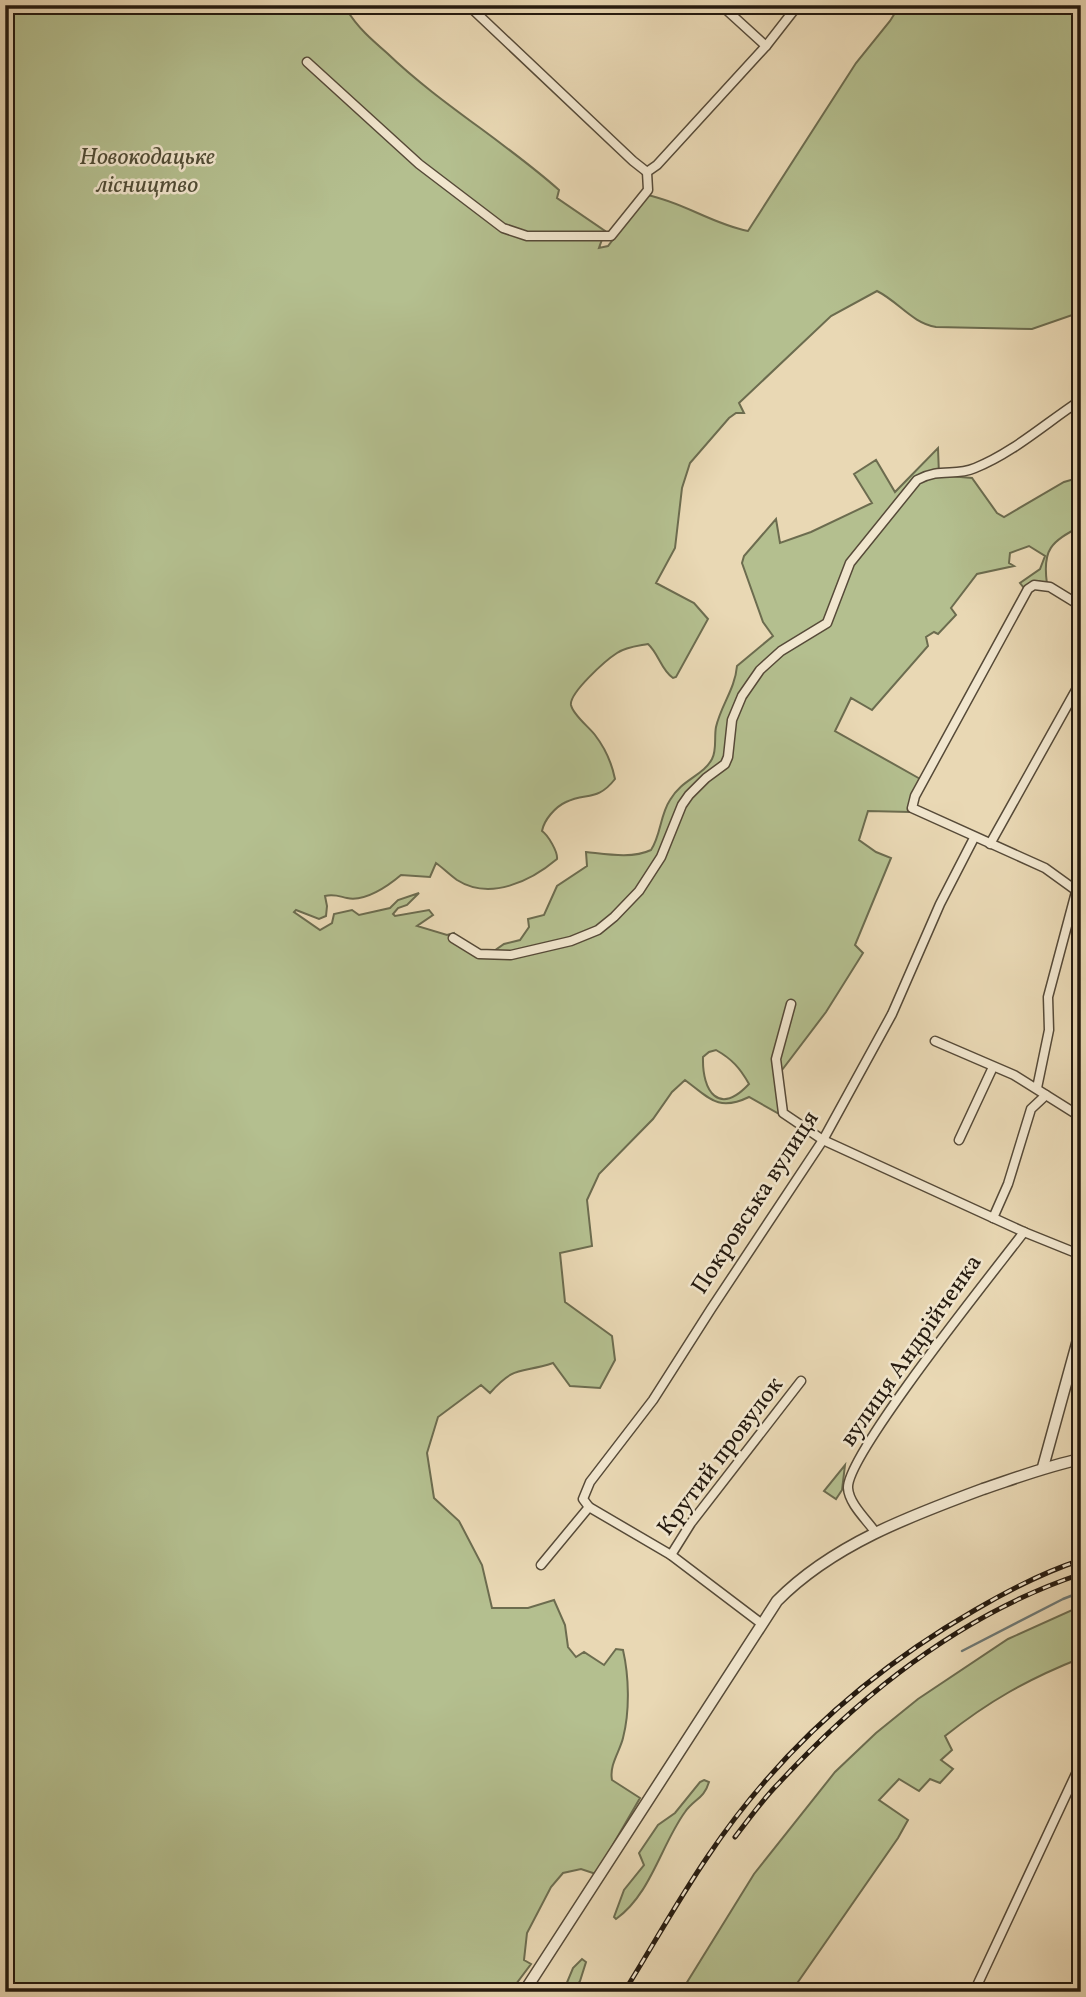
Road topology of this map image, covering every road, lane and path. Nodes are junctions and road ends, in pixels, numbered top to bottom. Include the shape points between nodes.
1 (468, 5) edge
2 (721, 5) edge
3 (798, 5) edge
4 (766, 46) junction
5 (307, 62) dead end
6 (647, 172) junction
7 (1081, 400) edge
8 (1081, 606) edge
9 (1081, 681) edge
10 (974, 838) junction
11 (990, 844) junction
12 (1079, 893) edge
13 (453, 938) dead end
14 (791, 1004) dead end
15 (935, 1041) dead end
16 (993, 1067) junction
17 (1037, 1088) junction
18 (1046, 1095) junction
19 (1081, 1117) edge
20 (823, 1140) junction
21 (959, 1140) dead end
22 (993, 1218) junction
23 (1024, 1232) junction
24 (1081, 1255) edge
25 (1081, 1329) edge
26 (801, 1381) dead end
27 (1081, 1459) edge
28 (1043, 1467) junction
29 (589, 1507) junction
30 (876, 1532) junction
31 (671, 1555) junction
32 (541, 1565) dead end
33 (762, 1624) junction
34 (1081, 1763) edge
35 (524, 1992) edge
36 (974, 1992) edge

1 - 6 street
2 - 4 street
3 - 4 street
4 - 6 street
5 - 6 street via 419,164 503,228 527,236 611,236 648,190
7 - 13 street via 976,468 930,473 917,480 850,563 827,623 760,670 732,720 725,764 689,795 661,857 639,891 614,917 598,930 571,941 511,955 479,954
8 - 10 street via 1050,587 1034,585 1025,593 915,796 912,808
9 - 11 street
10 - 11 street
10 - 20 street, Покровська вулиця via 892,1014
11 - 12 street via 1045,868
12 - 17 street via 1048,998 1049,1030
14 - 20 street via 776,1059 783,1113
15 - 16 street
16 - 17 street
16 - 21 street
17 - 18 street
18 - 19 street
18 - 22 street via 1031,1109
20 - 22 street
20 - 29 street, Покровська вулиця via 647,1409 590,1482 583,1499
22 - 23 street
23 - 24 street
23 - 30 street, вулиця Андрійченка via 879,1427 849,1480 850,1497
25 - 28 street
26 - 31 street, Крутий провулок
27 - 28 street
28 - 30 street
29 - 31 street, Крутий провулок
29 - 32 street
30 - 33 street via 814,1567 776,1601
31 - 33 street, Крутий провулок
33 - 35 street
34 - 36 street

